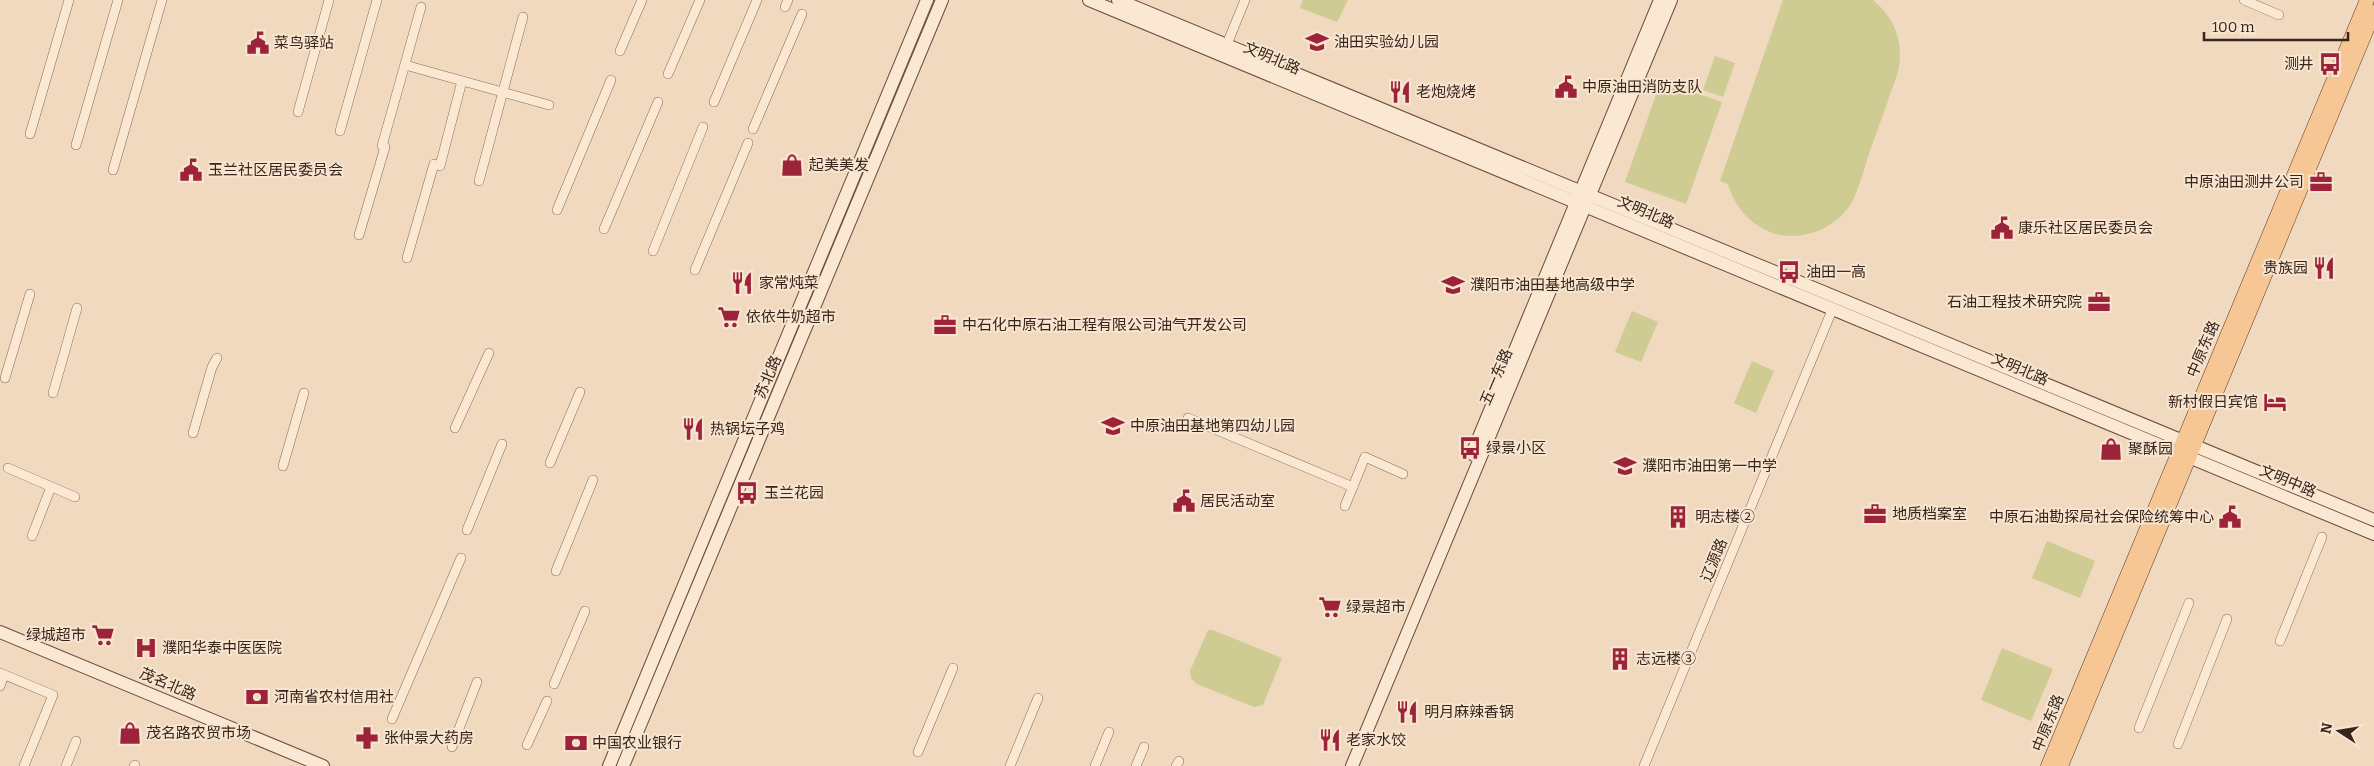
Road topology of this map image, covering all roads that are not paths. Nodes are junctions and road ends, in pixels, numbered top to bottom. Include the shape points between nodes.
1 (69, 0) edge
2 (118, 0) edge
3 (162, 0) edge
4 (330, 0) edge
5 (378, 0) edge
6 (642, 0) edge
7 (700, 0) edge
8 (757, 0) edge
9 (927, 0) edge
10 (942, 0) edge
11 (1089, 0) edge
12 (1118, 0) edge
13 (1245, 0) edge
14 (1660, 0) edge
15 (1671, 0) edge
16 (2244, 0) edge
17 (2367, 0) edge
18 (421, 7) dead end
19 (2374, 12) edge
20 (802, 14) dead end
21 (2279, 15) dead end
22 (522, 17) dead end
23 (1227, 44) junction
24 (620, 51) dead end
25 (405, 65) junction
26 (668, 74) dead end
27 (611, 80) dead end
28 (462, 81) junction
29 (502, 92) junction
30 (658, 102) dead end
31 (714, 102) dead end
32 (549, 105) dead end
33 (298, 112) dead end
34 (703, 127) dead end
35 (753, 129) dead end
36 (340, 131) dead end
37 (30, 134) dead end
38 (748, 143) dead end
39 (76, 145) dead end
40 (113, 170) dead end
41 (478, 181) dead end
42 (1583, 197) junction
43 (557, 210) dead end
44 (604, 229) dead end
45 (359, 235) dead end
46 (653, 251) dead end
47 (407, 258) dead end
48 (695, 270) dead end
49 (30, 294) dead end
50 (78, 308) dead end
51 (1833, 308) junction
52 (489, 353) dead end
53 (217, 358) dead end
54 (5, 378) dead end
55 (580, 392) dead end
56 (53, 393) dead end
57 (304, 393) dead end
58 (1188, 418) dead end
59 (455, 428) dead end
60 (193, 433) dead end
61 (502, 444) dead end
62 (2186, 449) junction
63 (550, 463) dead end
64 (283, 466) dead end
65 (8, 468) dead end
66 (1403, 474) dead end
67 (593, 480) dead end
68 (51, 486) junction
69 (1353, 487) junction
70 (75, 497) dead end
71 (1345, 506) dead end
72 (2374, 520) edge
73 (467, 530) dead end
74 (2374, 534) edge
75 (32, 536) dead end
76 (2322, 537) dead end
77 (461, 558) dead end
78 (556, 571) dead end
79 (2190, 603) dead end
80 (585, 611) dead end
81 (2227, 619) dead end
82 (0, 632) edge
83 (2280, 641) dead end
84 (953, 668) dead end
85 (2, 674) edge
86 (477, 682) dead end
87 (554, 684) dead end
88 (0, 686) edge
89 (1038, 698) dead end
90 (547, 702) dead end
91 (392, 718) dead end
92 (2139, 728) dead end
93 (1109, 732) dead end
94 (76, 741) dead end
95 (2178, 744) dead end
96 (527, 745) dead end
97 (452, 747) dead end
98 (1144, 747) dead end
99 (918, 752) dead end
100 (24, 766) edge
101 (66, 766) edge
102 (323, 766) edge
103 (609, 766) edge
104 (623, 766) edge
105 (1010, 766) edge
106 (1095, 766) edge
107 (1136, 766) edge
108 (1343, 766) edge
109 (1352, 766) edge
110 (1644, 766) edge
111 (2048, 766) edge
112 (2061, 766) edge

1 - 37 street
2 - 39 street
3 - 40 street
4 - 33 street
5 - 36 street
6 - 24 street
7 - 26 street
8 - 31 street
9 - 103 street, 苏北路
10 - 104 street, 苏北路
11 - 42 street, 文明北路
12 - 23 street, 文明北路
13 - 23 street
14 - 42 street, 五一东路
15 - 42 street, 五一东路
16 - 21 street
17 - 62 main road, 中原东路
18 - 25 street
19 - 62 main road, 中原东路
20 - 35 street
22 - 29 street
23 - 42 street, 文明北路
25 - 28 street
25 - 45 street
27 - 43 street
28 - 29 street
28 - 47 street
29 - 32 street
29 - 41 street
30 - 44 street
34 - 46 street
38 - 48 street
42 - 51 street, 文明北路
42 - 62 street, 文明北路
42 - 108 street, 五一东路
42 - 109 street, 五一东路
49 - 54 street
50 - 56 street
51 - 62 street, 文明北路
51 - 110 street, 辽源路
52 - 59 street
53 - 60 street
55 - 63 street
57 - 64 street
58 - 69 street
61 - 73 street
62 - 72 street, 文明中路
62 - 74 street, 文明中路
62 - 111 main road, 中原东路
62 - 112 main road, 中原东路
65 - 68 street
66 - 69 street via 1366,457
67 - 78 street
68 - 70 street
68 - 75 street
69 - 71 street
76 - 83 street
77 - 91 street
79 - 92 street
80 - 87 street
81 - 95 street
82 - 102 street, 茂名北路
84 - 99 street
85 - 88 street
85 - 100 street via 53,695
86 - 97 street
89 - 105 street
90 - 96 street
93 - 106 street
94 - 101 street
98 - 107 street

